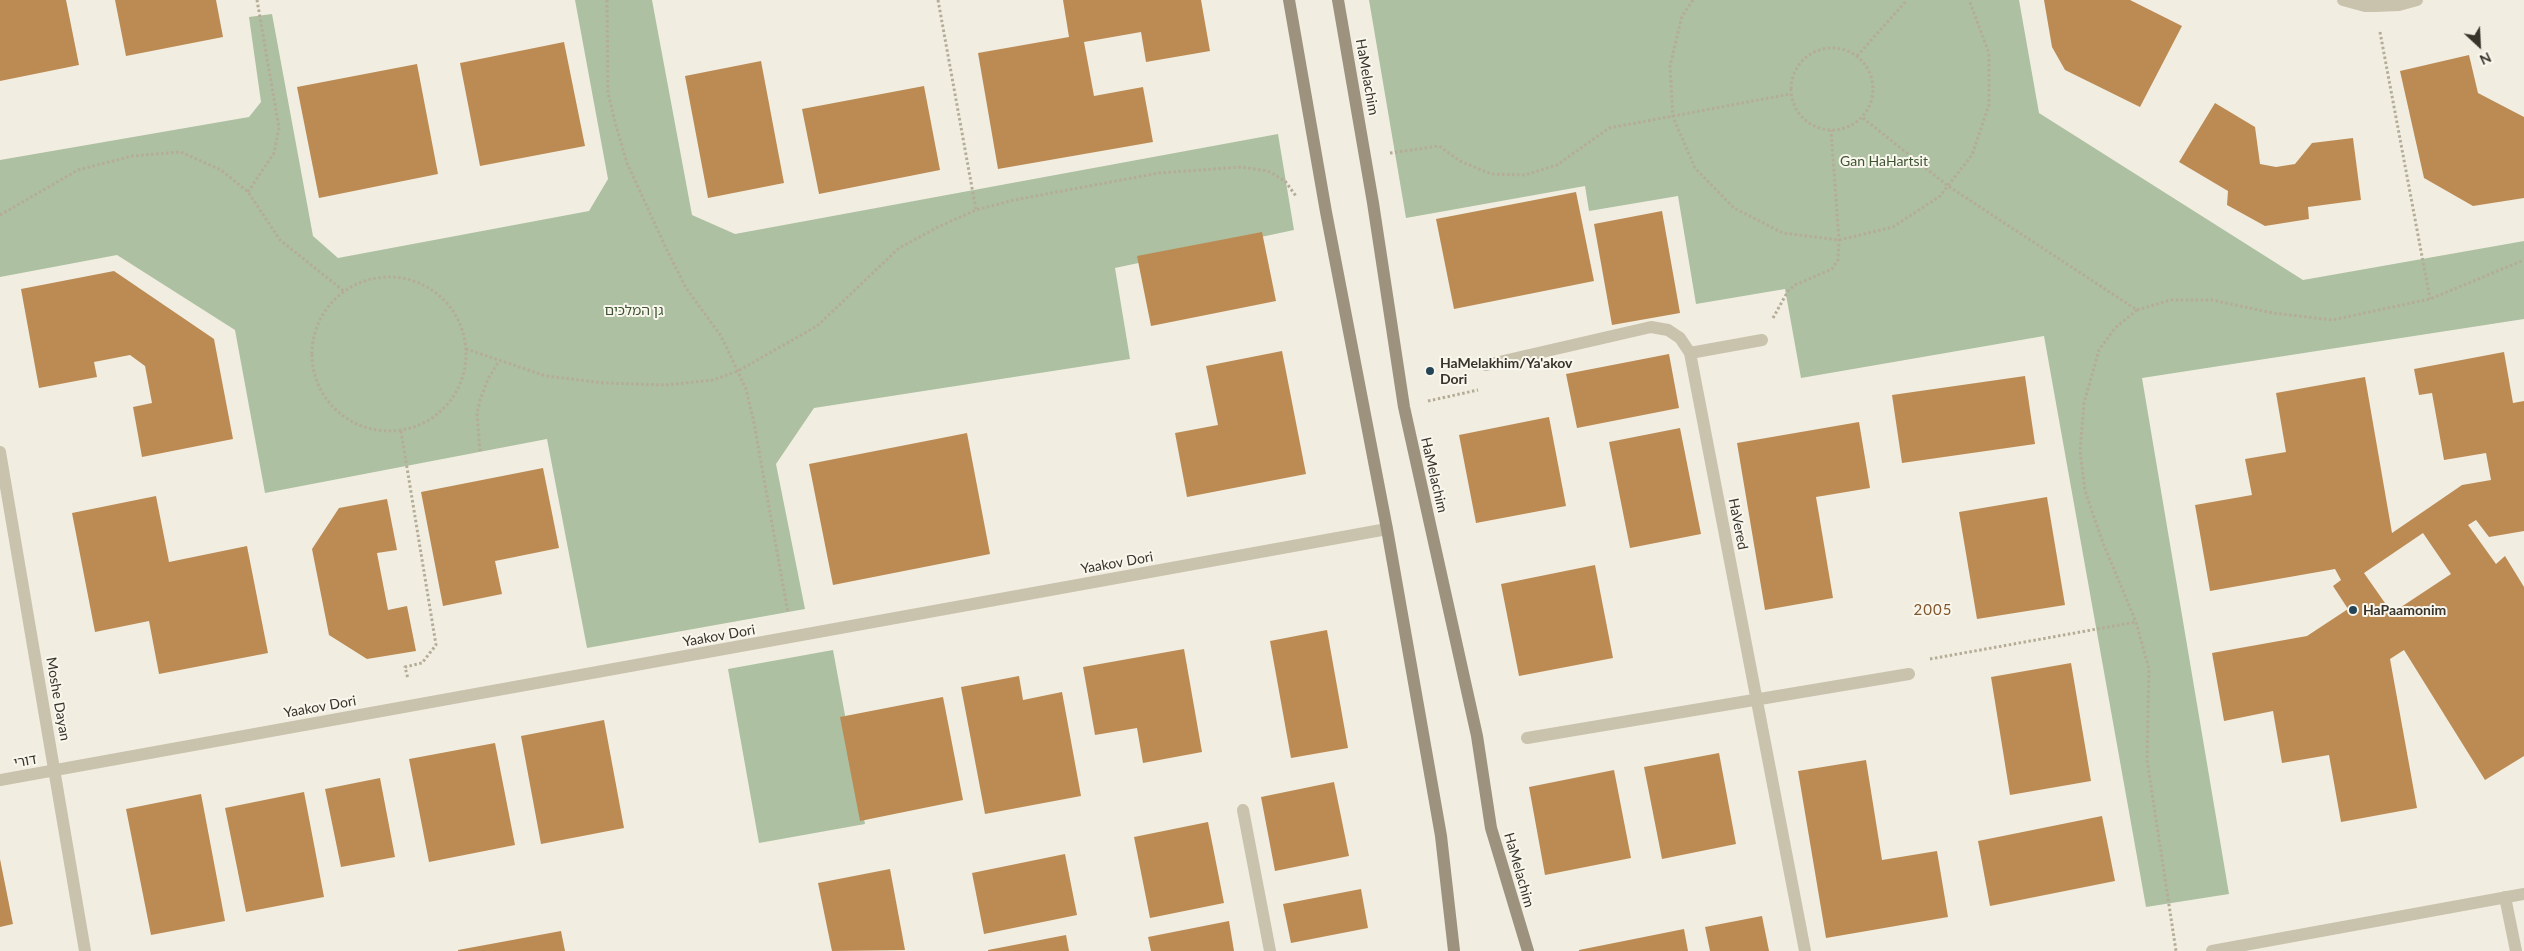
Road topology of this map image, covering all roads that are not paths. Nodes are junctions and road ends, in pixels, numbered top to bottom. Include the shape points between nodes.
1 (1290, 0) edge
2 (1338, 0) edge
3 (2343, 0) edge
4 (2417, 0) edge
5 (1762, 340) road end
6 (1690, 353) junction
7 (1486, 365) dead end
8 (0, 452) edge
9 (1386, 529) junction
10 (1909, 674) road end
11 (1757, 700) junction
12 (1527, 738) dead end
13 (56, 771) junction
14 (0, 780) edge
15 (1243, 810) dead end
16 (2524, 894) edge
17 (2506, 897) junction
18 (85, 951) edge
19 (1270, 951) edge
20 (1454, 951) edge
21 (1528, 951) edge
22 (1805, 951) edge
23 (2212, 951) edge
24 (2516, 951) edge

1 - 9 street
2 - 21 street, HaMelachim via 1374,203 1404,407 1477,736 1491,828
3 - 4 street via 2365,6 2399,5
5 - 6 street
6 - 7 street, HaVered via 1680,338 1668,330 1651,327
6 - 11 street, HaVered
8 - 13 street, Moshe Dayan
9 - 13 street, Yaakov Dori
9 - 20 street via 1441,836
10 - 11 street
11 - 12 street
11 - 22 street, HaVered
13 - 14 street, דורי
13 - 18 street, Moshe Dayan
15 - 19 street
16 - 17 street
17 - 23 street
17 - 24 street

